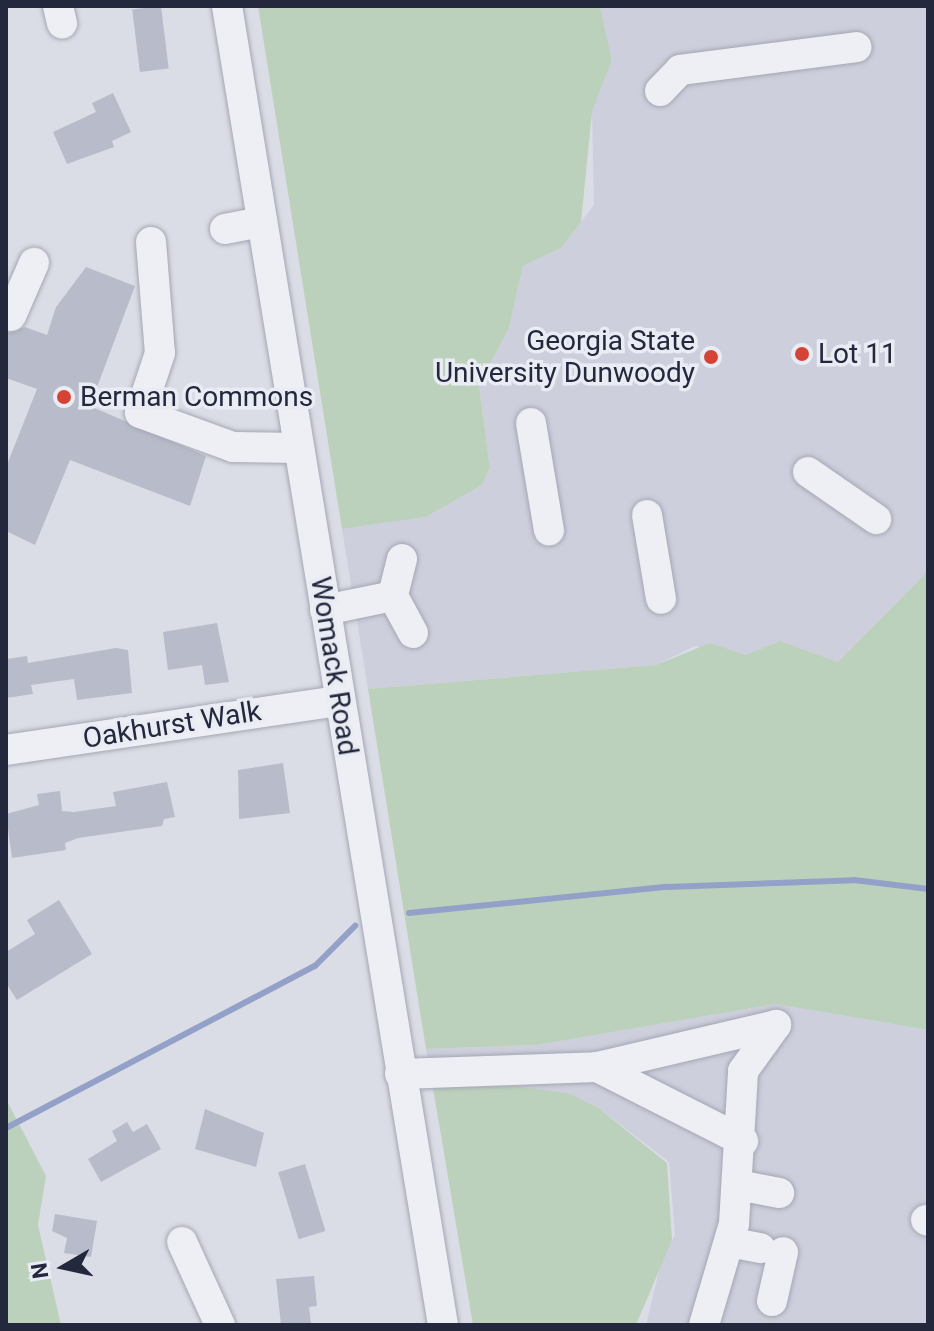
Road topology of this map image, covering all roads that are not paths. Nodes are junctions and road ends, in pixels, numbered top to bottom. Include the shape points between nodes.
1 (227, 6) edge
2 (857, 47) dead end
3 (660, 91) dead end
4 (262, 222) junction
5 (225, 229) dead end
6 (151, 242) dead end
7 (34, 263) dead end
8 (11, 316) dead end
9 (531, 423) dead end
10 (299, 448) junction
11 (808, 472) dead end
12 (647, 515) dead end
13 (876, 519) dead end
14 (549, 531) dead end
15 (402, 559) dead end
16 (393, 596) junction
17 (661, 599) dead end
18 (325, 610) junction
19 (413, 633) dead end
20 (339, 701) junction
21 (6, 750) edge
22 (597, 1067) junction
23 (400, 1074) junction
24 (743, 1141) junction
25 (738, 1185) junction
26 (779, 1193) dead end
27 (182, 1242) dead end
28 (729, 1242) junction
29 (772, 1301) dead end
30 (220, 1325) edge
31 (443, 1325) edge
32 (704, 1325) edge

1 - 4 street, Womack Road
2 - 3 street via 680,70
4 - 5 street
4 - 10 street, Womack Road
6 - 10 street via 160,353 140,413 226,445 260,451
7 - 8 street
9 - 14 street
10 - 18 street, Womack Road
11 - 13 street
12 - 17 street
15 - 16 street
16 - 18 street
16 - 19 street
18 - 20 street, Womack Road
20 - 21 street, Oakhurst Walk
20 - 23 street, Womack Road
22 - 23 street
22 - 24 street
22 - 24 street via 776,1025 743,1071
23 - 31 street, Womack Road
24 - 25 street
25 - 26 street
25 - 28 street
27 - 30 street
28 - 29 street via 772,1250
28 - 32 street

